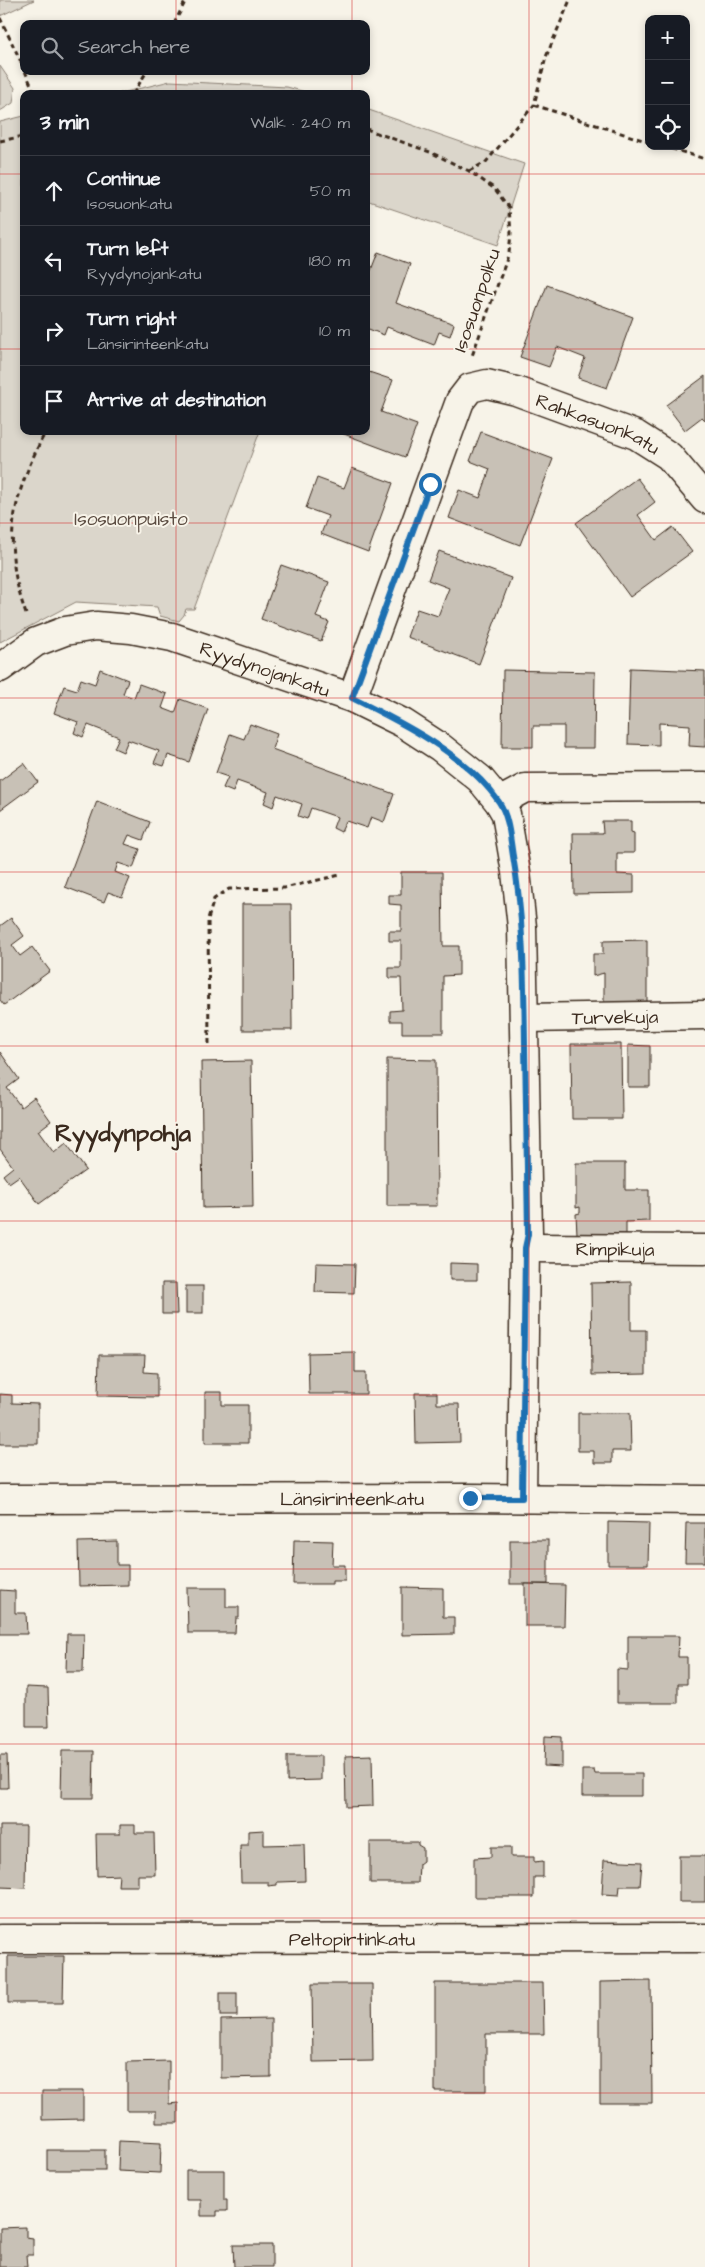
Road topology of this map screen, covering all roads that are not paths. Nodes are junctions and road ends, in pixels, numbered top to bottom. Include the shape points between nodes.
1 (705, 499) edge
2 (0, 668) edge
3 (352, 698) junction
4 (705, 787) edge
5 (499, 802) junction
6 (705, 1015) edge
7 (525, 1018) junction
8 (525, 1248) junction
9 (705, 1249) edge
10 (522, 1498) junction
11 (0, 1499) edge
12 (705, 1500) edge
13 (705, 1938) edge
14 (0, 1939) edge

1 - 3 street, Rahkasuonkatu via 669,456 636,435 516,391 487,384 470,388 460,401
2 - 3 street, Ryydynojankatu via 36,642 65,631 96,626 172,637
3 - 5 street, Ryydynojankatu via 403,723 440,747 480,779
4 - 5 street via 525,788
5 - 7 street, Ryydynojankatu via 506,814 519,899
6 - 7 street, Turvekuja
7 - 8 street, Ryydynojankatu via 528,1234
8 - 9 street, Rimpikuja
8 - 10 street, Ryydynojankatu
10 - 11 street, Länsirinteenkatu
10 - 12 street, Länsirinteenkatu
13 - 14 street, Peltopirtinkatu

